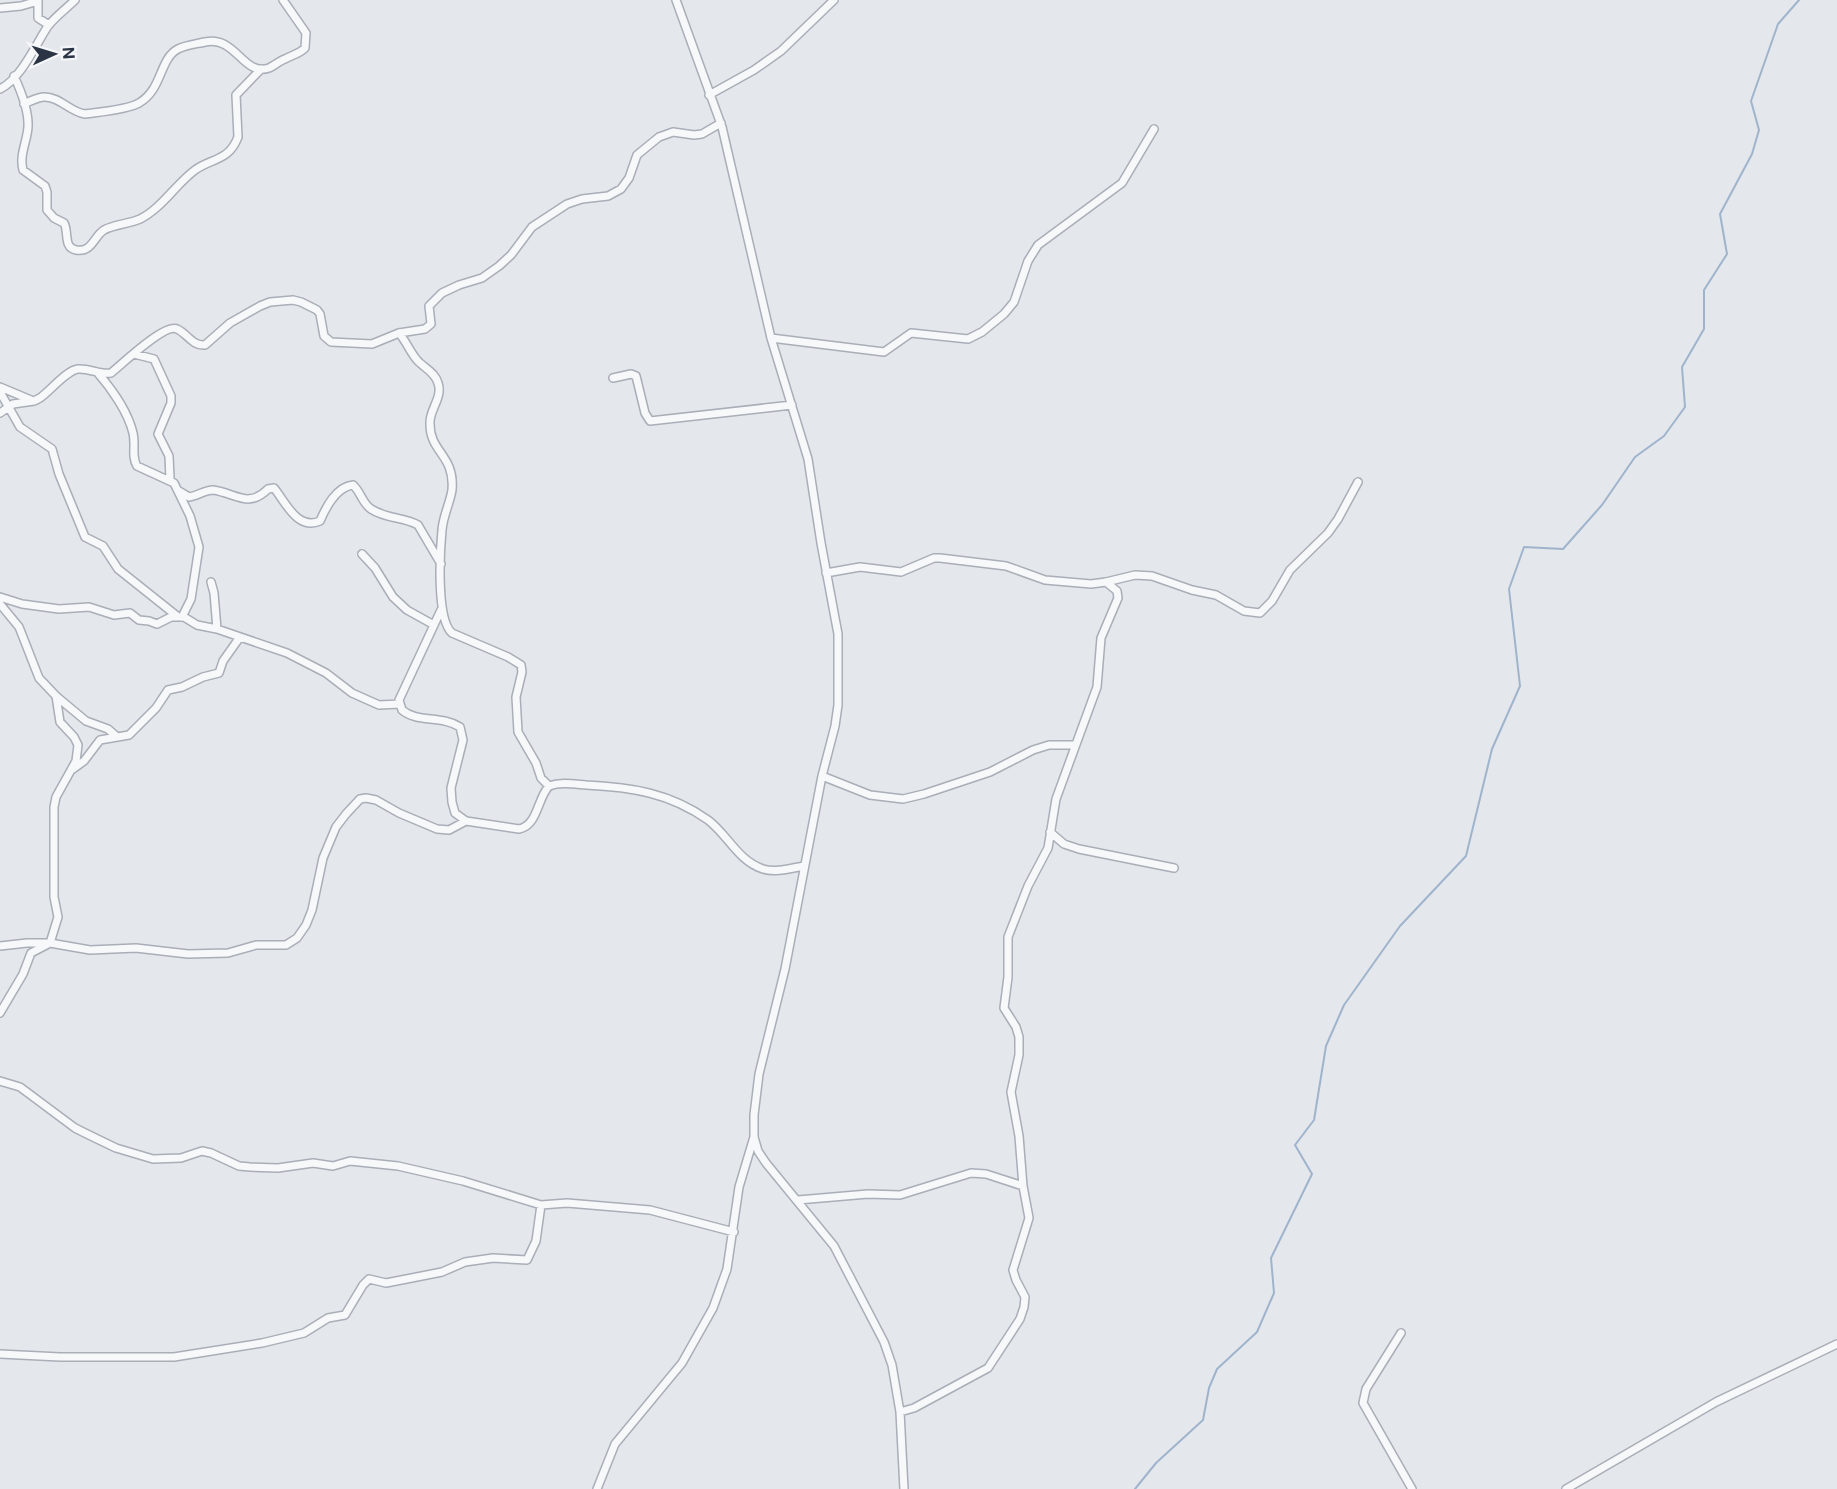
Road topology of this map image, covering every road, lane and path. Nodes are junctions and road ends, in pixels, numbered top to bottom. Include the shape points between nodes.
1 (38, 0) edge
2 (75, 0) edge
3 (283, 0) edge
4 (676, 0) edge
5 (834, 0) edge
6 (0, 8) edge
7 (49, 25) junction
8 (261, 69) junction
9 (14, 76) junction
10 (1, 90) edge
11 (709, 96) junction
12 (24, 104) junction
13 (721, 123) junction
14 (1154, 129) dead end
15 (399, 333) junction
16 (771, 338) junction
17 (134, 354) junction
18 (97, 372) junction
19 (613, 378) dead end
20 (0, 387) edge
21 (0, 392) edge
22 (34, 401) junction
23 (792, 405) junction
24 (8, 408) junction
25 (0, 412) edge
26 (170, 480) junction
27 (1358, 482) dead end
28 (179, 491) junction
29 (362, 554) dead end
30 (441, 565) junction
31 (826, 573) junction
32 (211, 582) dead end
33 (1106, 582) junction
34 (0, 597) edge
35 (0, 604) edge
36 (441, 610) junction
37 (180, 616) junction
38 (434, 625) junction
39 (217, 629) junction
40 (240, 637) junction
41 (56, 696) junction
42 (400, 704) junction
43 (116, 736) junction
44 (1075, 745) junction
45 (71, 771) junction
46 (822, 776) junction
47 (549, 786) junction
48 (466, 822) junction
49 (1050, 832) junction
50 (804, 866) junction
51 (1174, 868) dead end
52 (50, 944) junction
53 (0, 946) edge
54 (0, 1013) edge
55 (0, 1081) edge
56 (754, 1137) junction
57 (1023, 1186) junction
58 (798, 1200) junction
59 (541, 1205) junction
60 (734, 1232) junction
61 (1401, 1333) dead end
62 (1837, 1344) edge
63 (0, 1354) edge
64 (900, 1412) junction
65 (597, 1489) edge
66 (904, 1489) edge
67 (1412, 1489) edge
68 (1566, 1489) edge

1 - 6 street
1 - 7 street via 38,18
2 - 7 street
3 - 8 street via 304,28 304,48
4 - 11 street
5 - 11 street via 781,51
7 - 9 street
8 - 12 street via 247,63 226,43 211,40 173,52 157,85 136,104 85,114 49,98
8 - 12 street via 236,95 238,137 226,154 193,171 145,216 107,229 92,245 78,251 69,245 64,223 47,210 45,186 23,170 21,158 28,128
9 - 10 street
9 - 12 street
11 - 13 street
13 - 15 street via 702,134 672,132 659,137 637,155 630,178 621,189 608,196 567,204 532,227 500,266 435,298 429,306 429,327
13 - 16 street
14 - 16 street via 1122,183 1038,245 1028,261 1014,302 975,336 960,339 910,333 884,352
15 - 17 street via 372,344 329,342 315,308 298,301 282,301 253,309 205,345 198,345 173,327
15 - 30 street via 417,361 430,370 439,384 430,431 447,459 452,479 442,530
16 - 23 street
17 - 18 street via 111,373
17 - 26 street via 154,359 171,396 158,435 169,456
18 - 22 street via 74,370
18 - 26 street via 131,425 137,466
19 - 23 street via 636,376 650,421
20 - 22 street
21 - 24 street
22 - 24 street
23 - 31 street via 811,470
24 - 25 street
24 - 37 street via 24,431 52,449 85,537 103,546 116,567
26 - 28 street
27 - 33 street via 1333,526 1290,570 1260,613 1244,611 1216,595 1152,576 1135,575
28 - 30 street via 189,497 213,490 251,499 274,488 291,513 313,523 320,521 336,495 353,485 374,510 418,525
28 - 37 street via 198,548 191,599
29 - 38 street via 393,597
30 - 36 street
31 - 33 street via 860,567 901,572 940,558 1006,566 1045,580
31 - 46 street via 839,656 837,717
32 - 39 street
33 - 44 street via 1117,591 1118,598 1101,638 1097,687
34 - 37 street via 59,609 89,607 114,615 130,613 139,620 158,624
35 - 41 street via 19,627 39,678
36 - 38 street
36 - 47 street via 452,633 521,665 516,697 518,732
37 - 39 street
38 - 42 street
39 - 40 street
40 - 42 street via 287,653 379,705
40 - 43 street via 219,673 168,690 129,735
41 - 43 street via 86,721
41 - 45 street via 60,722 78,745
42 - 48 street via 402,710 414,717 435,718 460,727 463,740 453,779 452,802 455,813
43 - 45 street via 98,742
44 - 46 street via 1041,748 990,772 903,799 870,795
44 - 49 street via 1056,799
45 - 52 street via 54,807 54,897 58,917
46 - 50 street
47 - 48 street via 526,828
47 - 50 street via 647,791 708,820 734,849 759,868 774,871
48 - 52 street via 449,830 437,829 376,800 360,799 336,828 323,858 306,925 286,945 188,954 136,948 90,950
49 - 51 street via 1064,844 1079,849
49 - 57 street via 1048,848 1008,937 1004,1005 1019,1037 1011,1092
50 - 56 street via 785,969 759,1074
52 - 53 street
52 - 54 street via 31,952
55 - 59 street via 20,1087 89,1136 153,1159 181,1158 202,1151 250,1167 313,1163 333,1166 350,1161 389,1164
56 - 58 street via 766,1163
56 - 60 street via 739,1187
57 - 58 street via 971,1173 900,1195
57 - 64 street via 1029,1218 1013,1270 1025,1296 1020,1319 988,1368
58 - 64 street via 839,1255 884,1342
59 - 60 street via 567,1203 650,1210
59 - 63 street via 536,1241 527,1260 493,1258 465,1262 442,1272 392,1283 369,1279 345,1315 328,1318 304,1333 163,1358
60 - 65 street via 725,1278 707,1319 682,1363 615,1444
61 - 67 street via 1366,1389 1363,1403
62 - 68 street via 1716,1402
64 - 66 street

